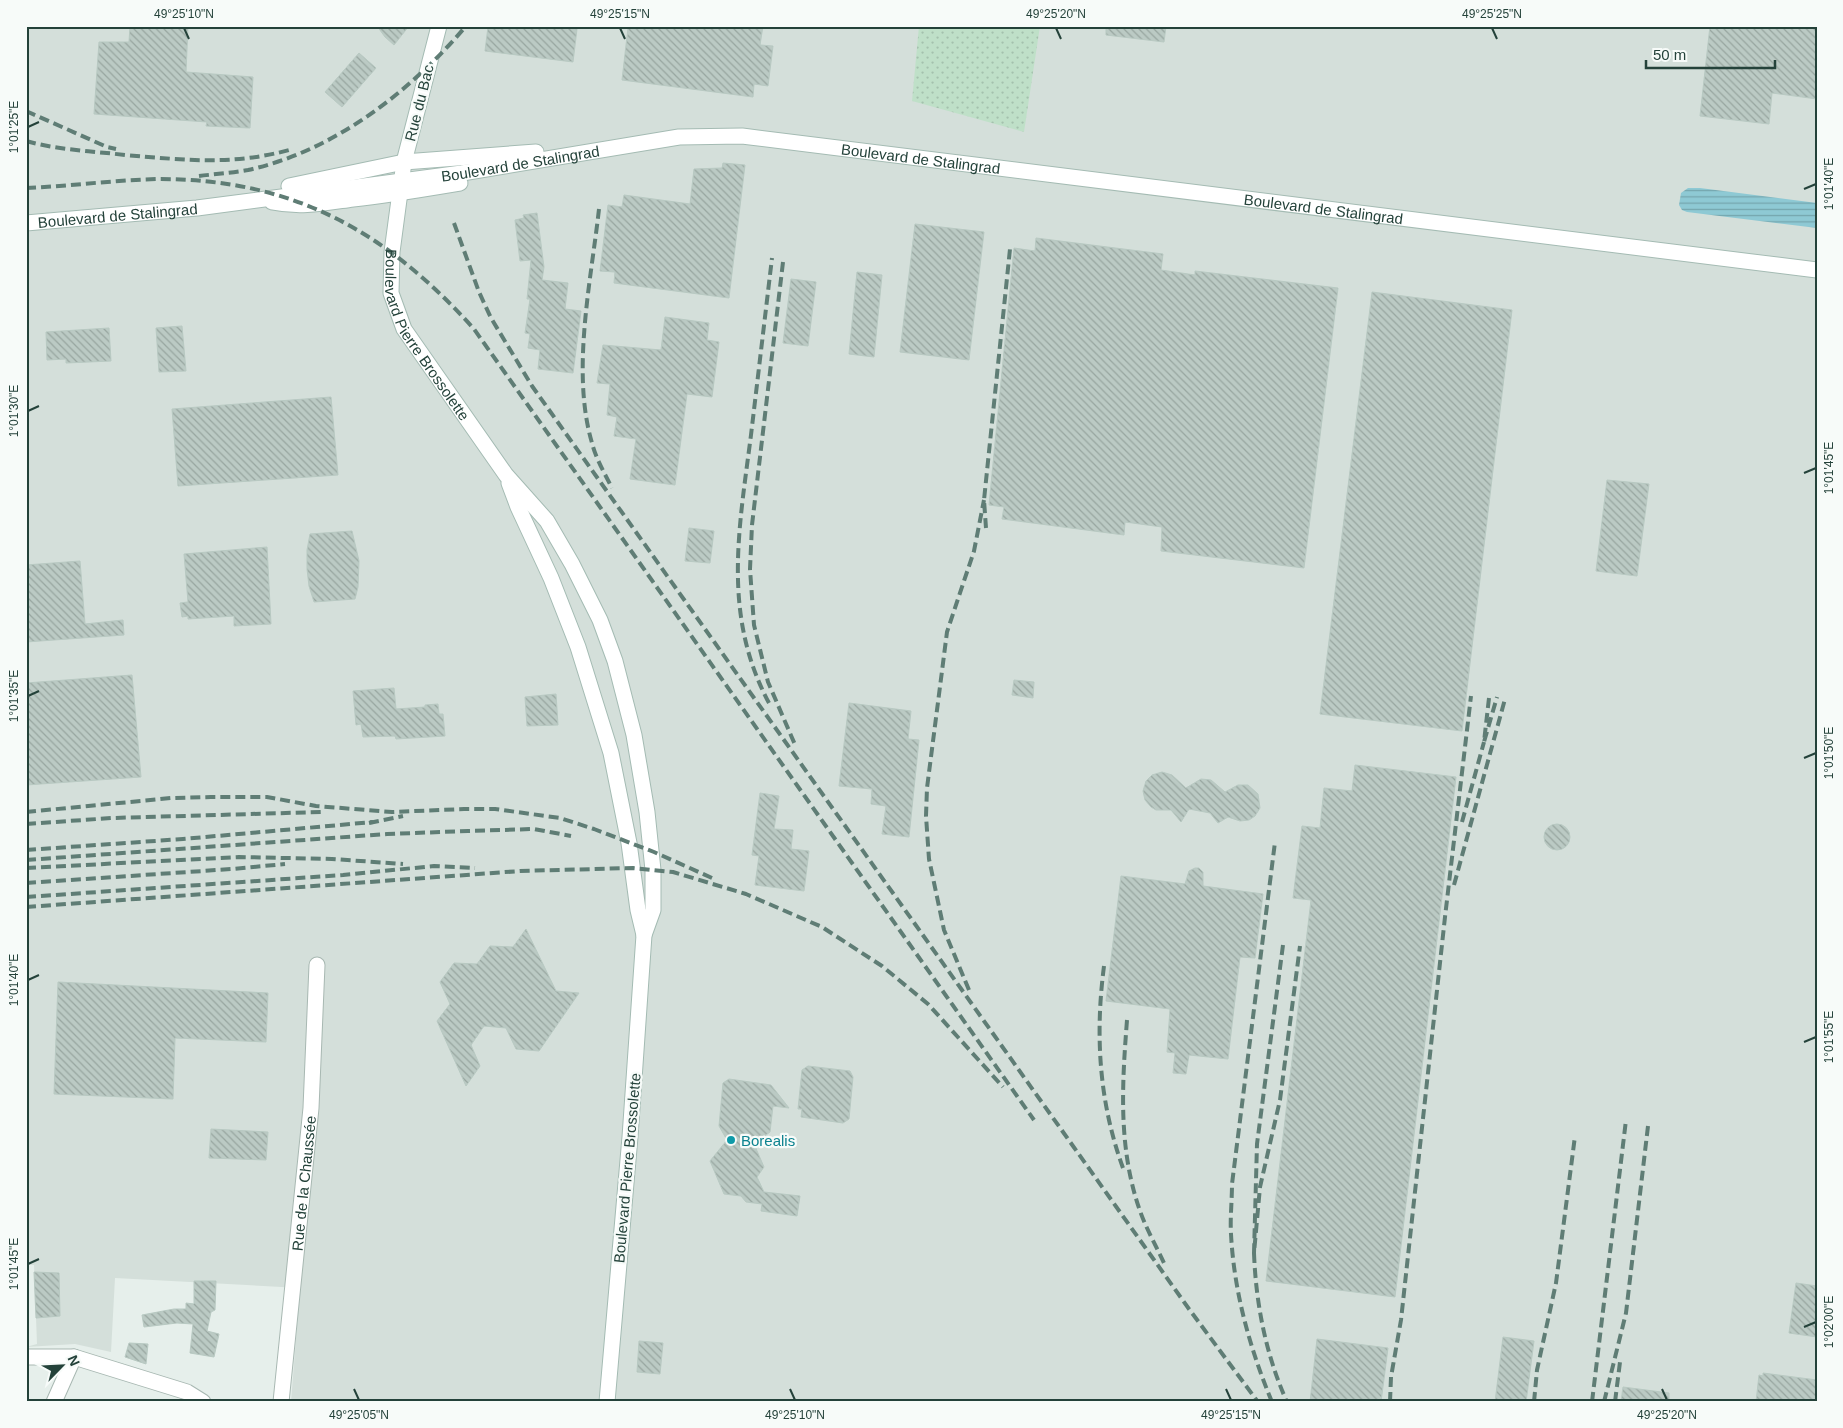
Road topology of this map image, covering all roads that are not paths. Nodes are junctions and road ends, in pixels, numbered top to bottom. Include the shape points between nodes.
1 (439, 26) edge
2 (605, 149) junction
3 (404, 162) junction
4 (401, 187) junction
5 (259, 200) junction
6 (26, 223) edge
7 (1817, 270) edge
8 (506, 475) junction
9 (636, 748) junction
10 (611, 753) junction
11 (644, 935) junction
12 (317, 965) dead end
13 (26, 1357) edge
14 (74, 1357) junction
15 (184, 1397) edge
16 (54, 1402) edge
17 (203, 1402) edge
18 (281, 1402) edge
19 (608, 1402) edge

1 - 3 main road, Rue du Bac
2 - 3 main road
2 - 4 main road, Boulevard de Stalingrad via 462,173
2 - 7 main road, Boulevard de Stalingrad via 679,137 742,136
3 - 4 main road, Rue du Bac
3 - 5 main road via 277,188
4 - 5 main road, Boulevard de Stalingrad
4 - 8 main road, Boulevard Pierre Brossolette via 391,261 394,302 404,329
5 - 6 main road, Boulevard de Stalingrad
8 - 9 main road, Boulevard Pierre Brossolette via 547,521 600,620 615,660
8 - 10 main road, Boulevard Pierre Brossolette via 578,646
9 - 10 main road
9 - 11 main road, Boulevard Pierre Brossolette via 653,870 653,910
10 - 11 main road, Boulevard Pierre Brossolette
11 - 19 main road, Boulevard Pierre Brossolette
12 - 18 main road, Rue de la Chaussée via 312,1108
13 - 14 main road
14 - 15 main road
14 - 16 main road
15 - 17 main road

